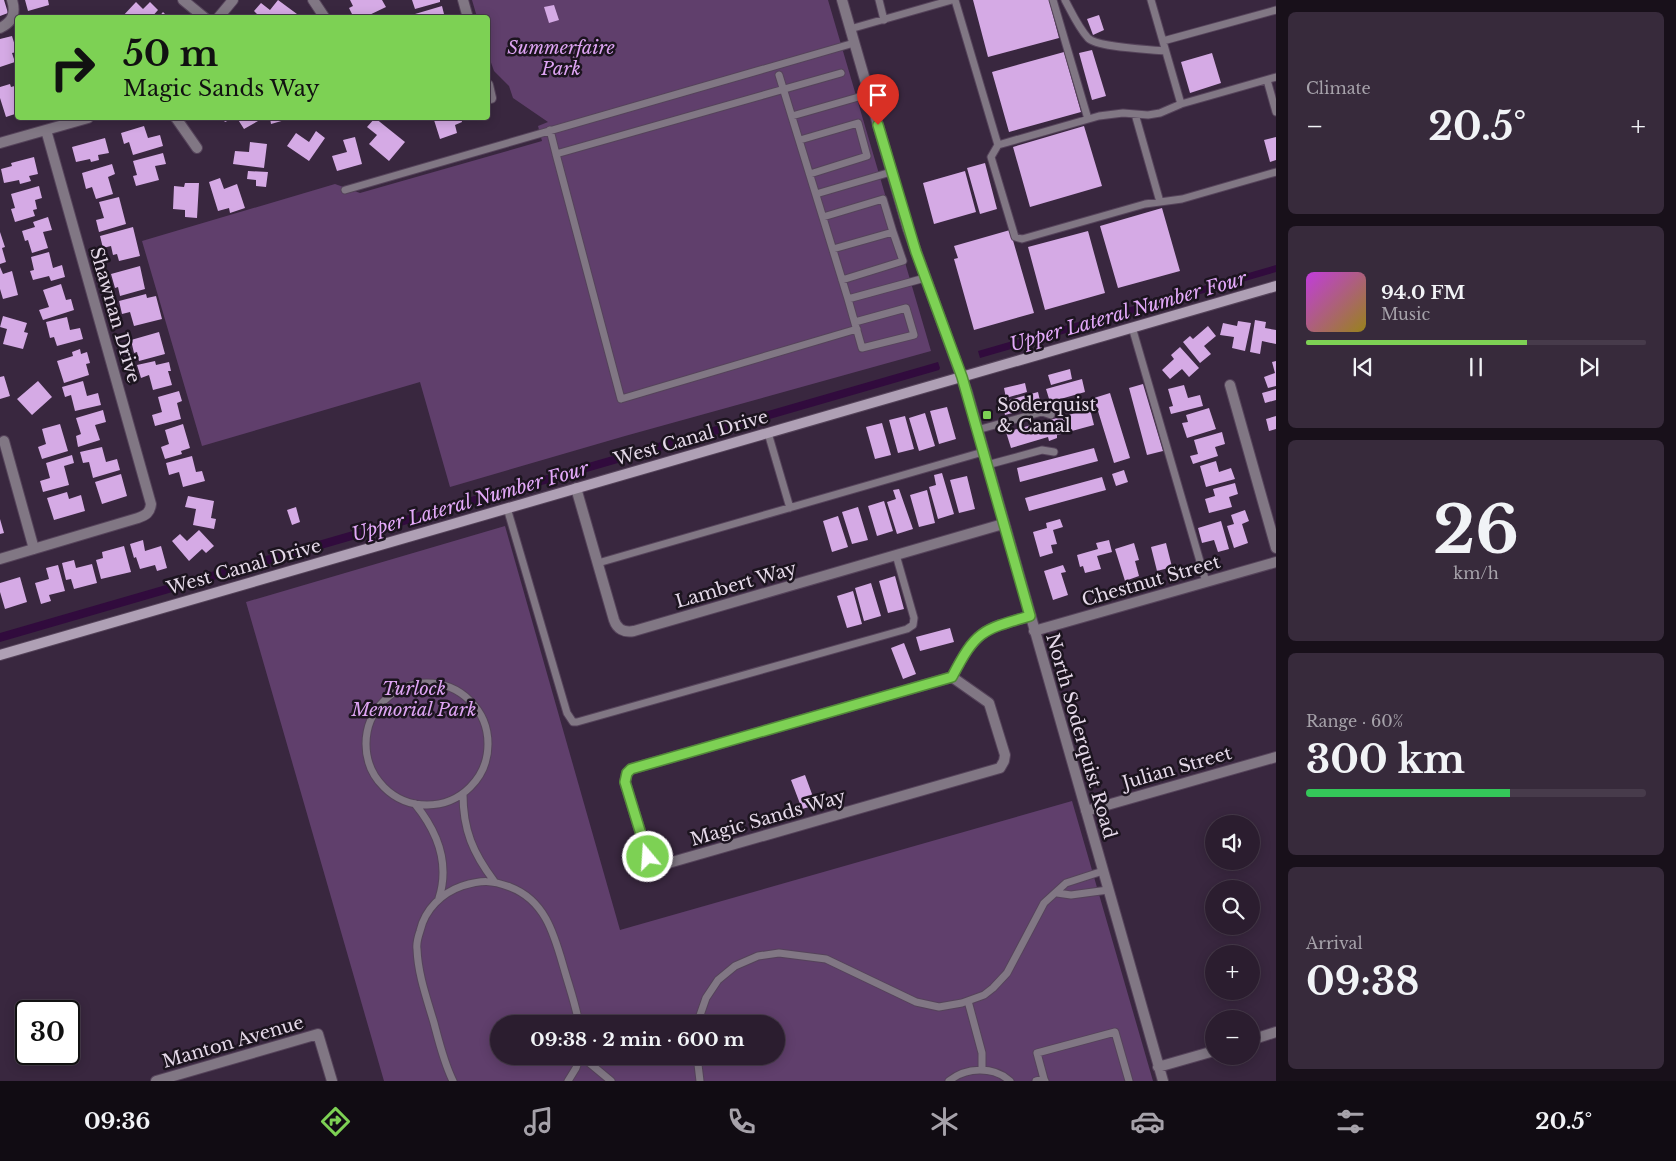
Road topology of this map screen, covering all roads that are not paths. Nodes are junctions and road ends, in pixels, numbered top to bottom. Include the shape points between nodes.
1 (12, 0) edge
2 (183, 0) edge
3 (233, 0) edge
4 (313, 0) edge
5 (463, 0) edge
6 (842, 0) edge
7 (878, 0) edge
8 (953, 0) edge
9 (1053, 0) edge
10 (1066, 0) edge
11 (1151, 0) edge
12 (1276, 10) edge
13 (201, 15) edge
14 (220, 15) edge
15 (323, 15) edge
16 (467, 15) edge
17 (884, 20) junction
18 (0, 28) edge
19 (850, 29) junction
20 (1163, 41) junction
21 (854, 43) junction
22 (1165, 51) junction
23 (841, 73) dead end
24 (779, 75) dead end
25 (1276, 77) edge
26 (1267, 80) junction
27 (784, 90) junction
28 (490, 94) edge
29 (869, 94) junction
30 (491, 98) dead end
31 (1181, 104) junction
32 (1276, 112) edge
33 (1136, 114) junction
34 (792, 116) junction
35 (1088, 119) junction
36 (81, 120) edge
37 (177, 120) edge
38 (46, 130) junction
39 (550, 130) junction
40 (800, 140) junction
41 (0, 143) edge
42 (998, 145) junction
43 (197, 148) dead end
44 (556, 154) junction
45 (892, 172) junction
46 (1276, 172) edge
47 (810, 174) junction
48 (345, 190) dead end
49 (816, 194) junction
50 (1160, 202) junction
51 (823, 217) junction
52 (893, 232) junction
53 (833, 249) junction
54 (925, 278) junction
55 (842, 280) junction
56 (1276, 286) edge
57 (848, 299) junction
58 (856, 326) junction
59 (1132, 327) junction
60 (962, 377) junction
61 (1230, 386) dead end
62 (1051, 414) dead end
63 (977, 430) junction
64 (768, 433) junction
65 (4, 442) dead end
66 (983, 452) junction
67 (1054, 452) dead end
68 (986, 465) junction
69 (576, 488) junction
70 (507, 508) junction
71 (790, 508) junction
72 (1003, 524) junction
73 (1276, 548) edge
74 (34, 549) junction
75 (896, 555) junction
76 (0, 559) edge
77 (1276, 562) edge
78 (598, 563) junction
79 (1206, 582) junction
80 (1030, 616) junction
81 (1034, 630) junction
82 (0, 655) edge
83 (952, 677) junction
84 (1276, 756) edge
85 (463, 794) junction
86 (415, 804) junction
87 (1086, 811) junction
88 (1103, 871) junction
89 (494, 881) junction
90 (1108, 890) junction
91 (1057, 893) junction
92 (439, 898) junction
93 (968, 1001) junction
94 (576, 1015) edge
95 (699, 1015) edge
96 (1276, 1032) edge
97 (1260, 1037) edge
98 (1205, 1053) edge
99 (577, 1065) edge
100 (591, 1065) edge
101 (697, 1065) edge
102 (1158, 1066) junction
103 (982, 1070) junction
104 (1045, 1080) edge
105 (156, 1081) edge
106 (332, 1081) edge
107 (453, 1081) edge
108 (568, 1081) edge
109 (611, 1081) edge
110 (700, 1081) edge
111 (949, 1081) edge
112 (1010, 1081) edge
113 (1036, 1081) edge
114 (1129, 1081) edge
115 (1162, 1081) edge

1 - 18 street via 12,18
2 - 13 street
3 - 14 street
4 - 15 street
5 - 16 street
6 - 19 street, North Soderquist Road
7 - 17 lane
8 - 17 lane
8 - 42 lane
9 - 35 lane
10 - 22 lane via 1089,39 1108,45
11 - 20 lane
12 - 20 lane
17 - 19 lane
19 - 21 street, North Soderquist Road
20 - 22 lane
21 - 29 street, North Soderquist Road
21 - 39 lane
22 - 31 lane
23 - 27 lane
24 - 27 lane
25 - 26 lane
26 - 31 lane
26 - 32 lane
27 - 34 lane
27 - 44 lane
28 - 30 street
29 - 34 lane
29 - 45 street, North Soderquist Road
31 - 33 lane via 1160,113
33 - 35 lane via 1111,114
33 - 50 lane
34 - 40 lane
35 - 42 lane
36 - 38 street
37 - 43 street
38 - 41 street
38 - 74 street, Shawnan Drive via 150,497 150,510 138,518
39 - 44 lane
39 - 48 lane
40 - 47 lane
40 - 47 lane via 858,123 867,156
42 - 50 lane via 991,157 1015,237 1022,239
44 - 58 lane via 621,399
45 - 49 lane
45 - 54 street, North Soderquist Road
46 - 50 lane via 1182,199
47 - 49 lane
49 - 51 lane
51 - 52 lane via 883,199
51 - 53 lane
52 - 53 lane
52 - 55 lane via 902,261
53 - 55 lane
54 - 57 lane
54 - 60 street, North Soderquist Road
55 - 57 lane
56 - 59 street, West Canal Drive
57 - 58 lane
58 - 58 lane via 862,348 914,335 906,308
59 - 60 street, West Canal Drive
59 - 79 lane
60 - 63 street, North Soderquist Road
60 - 64 street, West Canal Drive
61 - 73 street
62 - 63 lane via 1042,412
63 - 66 street, North Soderquist Road
64 - 69 street, West Canal Drive
64 - 71 lane
65 - 74 street
66 - 68 street, North Soderquist Road
66 - 71 lane
67 - 68 lane via 1042,450
68 - 72 street, North Soderquist Road
69 - 70 street, West Canal Drive
69 - 78 street, Lambert Way
70 - 75 lane via 572,722 907,629 913,625 914,618
70 - 82 street, West Canal Drive
71 - 78 lane
72 - 75 street, Lambert Way
72 - 80 street, North Soderquist Road
74 - 76 street
75 - 78 street, Lambert Way via 630,632 620,630 615,623
77 - 79 street, Chestnut Street
79 - 81 street, Chestnut Street
80 - 81 street, North Soderquist Road
80 - 83 street via 993,627 978,637
81 - 87 street, North Soderquist Road
83 - 83 street, Magic Sands Way via 631,769 625,782 648,857 656,865 665,864 1000,768 1005,755 991,707
84 - 87 street, Julian Street
85 - 86 lane via 440,804
85 - 86 lane via 481,774 488,756 489,738 484,720 475,704 462,692 427,682 409,685 393,692 370,720 366,756 372,773 383,787 398,798
85 - 89 lane via 466,822 475,853
86 - 92 lane via 433,829 441,849 443,884
87 - 88 street, North Soderquist Road
88 - 90 street, North Soderquist Road
88 - 91 lane via 1066,883
89 - 92 lane via 467,885
89 - 94 lane via 531,898 544,914 554,934
90 - 91 lane via 1070,895
90 - 102 street, North Soderquist Road
91 - 93 lane via 1040,909 1007,973 984,995
92 - 107 lane via 420,928 416,947 419,972
93 - 95 lane via 939,1007 916,1002 826,959 779,953 758,956 735,966 718,980
93 - 103 lane via 982,1053
96 - 97 street
98 - 102 street
99 - 108 lane
100 - 109 lane
101 - 110 lane
102 - 115 street, North Soderquist Road
103 - 111 lane via 965,1072
103 - 112 lane
104 - 113 lane
104 - 114 lane via 1037,1053 1114,1032
105 - 106 street, Manton Avenue via 318,1034

